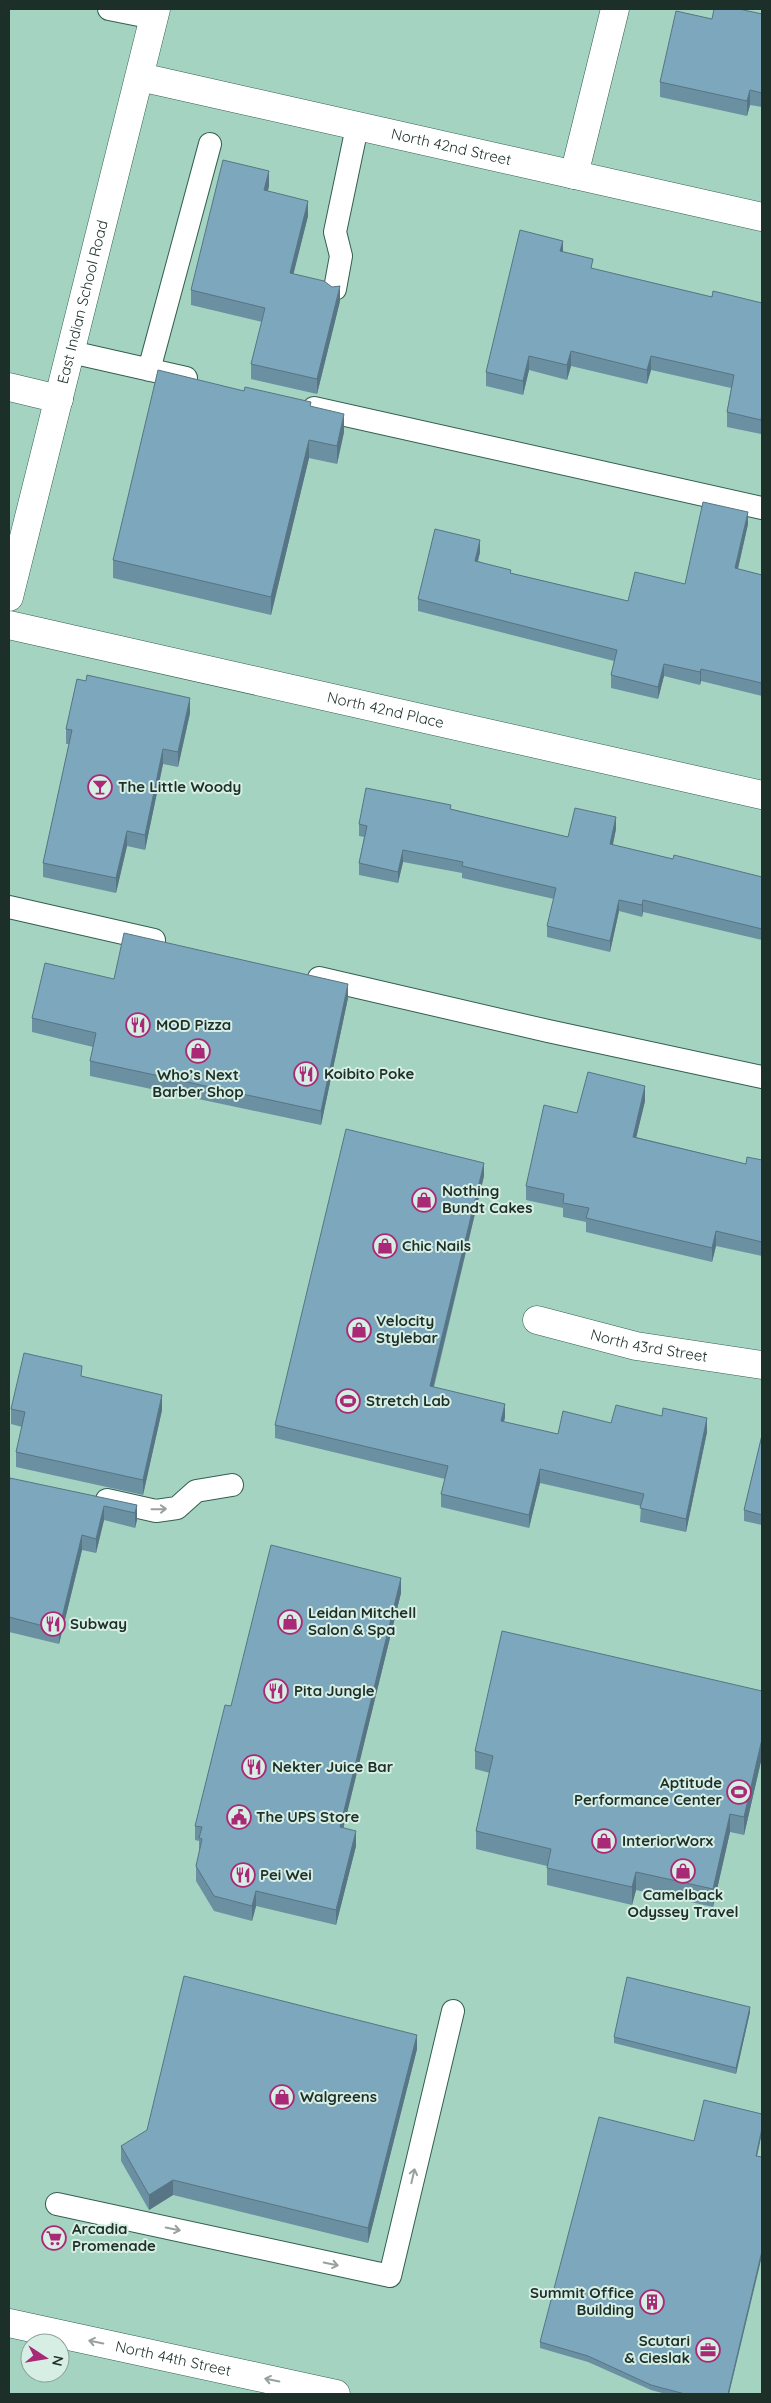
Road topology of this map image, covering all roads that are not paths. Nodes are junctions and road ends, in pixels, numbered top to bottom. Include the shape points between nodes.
1 (109, 9) edge
2 (615, 9) edge
3 (155, 14) edge
4 (140, 77) junction
5 (357, 127) junction
6 (210, 144) dead end
7 (574, 176) junction
8 (762, 217) edge
9 (336, 289) edge
10 (71, 352) junction
11 (149, 370) junction
12 (206, 383) edge
13 (9, 387) edge
14 (59, 399) junction
15 (292, 402) edge
16 (762, 508) edge
17 (9, 597) edge
18 (9, 625) edge
19 (762, 795) edge
20 (9, 907) edge
21 (172, 944) edge
22 (297, 973) edge
23 (762, 1077) edge
24 (537, 1320) dead end
25 (762, 1365) edge
26 (232, 1485) dead end
27 (82, 1495) edge
28 (453, 2011) dead end
29 (57, 2204) dead end
30 (9, 2324) edge
31 (336, 2394) edge

1 - 3 lane
2 - 7 street
3 - 4 street, East Indian School Road
4 - 5 street, North 42nd Street
4 - 10 street, East Indian School Road
5 - 7 street, North 42nd Street
5 - 9 lane via 335,232 341,256
6 - 11 lane
7 - 8 street, North 42nd Street
10 - 11 lane
10 - 14 street, East Indian School Road
11 - 12 lane
13 - 14 street
14 - 17 street, East Indian School Road
15 - 16 lane
18 - 19 street, North 42nd Place
20 - 21 lane
22 - 23 lane
24 - 25 street, North 43rd Street via 636,1346
27 -> 26 lane via 156,1511 177,1508 196,1491
29 -> 28 lane via 390,2276
31 -> 30 street, North 44th Street

